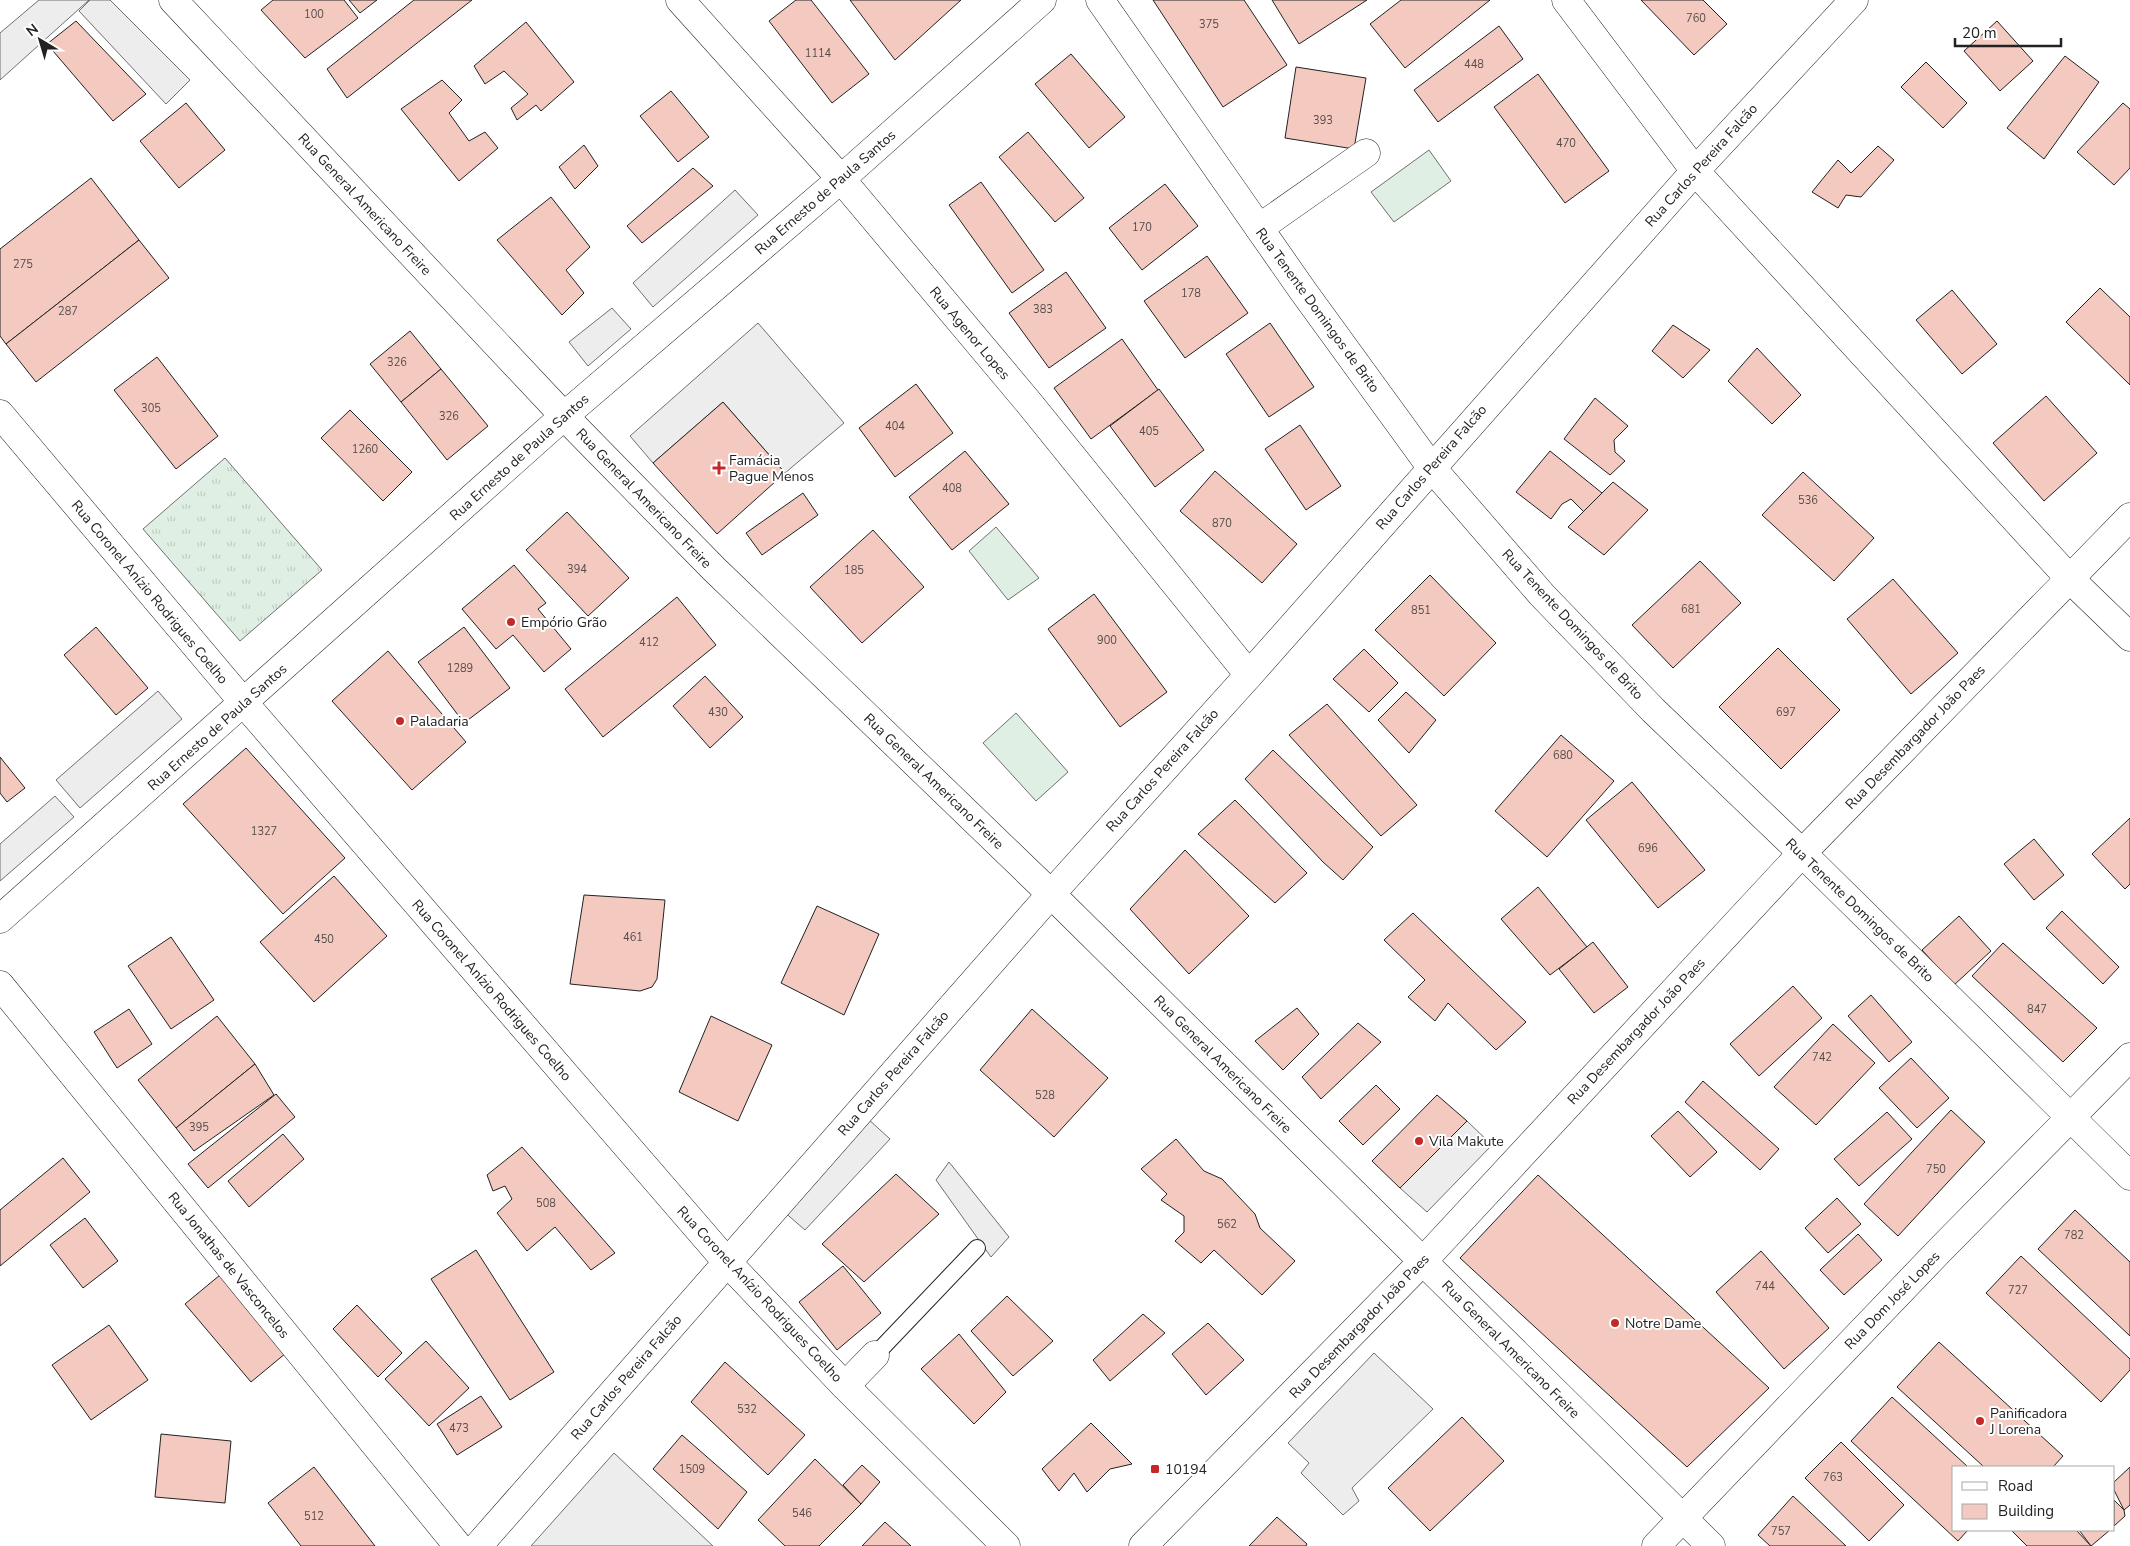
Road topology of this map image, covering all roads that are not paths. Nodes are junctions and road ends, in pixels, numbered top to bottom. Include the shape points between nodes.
1 (173, 0) edge
2 (680, 0) edge
3 (1042, 0) edge
4 (1100, 0) edge
5 (1566, 0) edge
6 (1854, 0) edge
7 (1366, 153) dead end
8 (1695, 171) junction
9 (841, 179) junction
10 (1259, 228) junction
11 (0, 414) edge
12 (564, 416) junction
13 (1431, 467) junction
14 (2130, 516) edge
15 (2070, 578) junction
16 (2130, 638) edge
17 (1249, 674) junction
18 (244, 703) junction
19 (1802, 853) junction
20 (1051, 894) junction
21 (0, 919) edge
22 (0, 985) edge
23 (2130, 1057) edge
24 (2071, 1116) junction
25 (2130, 1176) edge
26 (977, 1248) dead end
27 (1422, 1261) junction
28 (728, 1262) junction
29 (875, 1355) joint
30 (845, 1386) junction
31 (1682, 1518) junction
32 (458, 1546) edge
33 (478, 1546) edge
34 (1006, 1546) edge
35 (1143, 1546) edge
36 (1656, 1546) edge
37 (1711, 1546) edge

1 - 12 street, Rua General Americano Freire
2 - 9 street, Rua Agenor Lopes
3 - 9 street, Rua Ernesto de Paula Santos
4 - 10 street, Rua Tenente Domingos de Brito
5 - 8 street
6 - 8 street, Rua Carlos Pereira Falcão
7 - 10 street
8 - 13 street, Rua Carlos Pereira Falcão
8 - 15 street
9 - 12 street, Rua Ernesto de Paula Santos
9 - 17 street, Rua Agenor Lopes via 1029,403
10 - 13 street, Rua Tenente Domingos de Brito
11 - 18 street, Rua Coronel Anízio Rodrigues Coelho
12 - 18 street, Rua Ernesto de Paula Santos
12 - 20 street, Rua General Americano Freire via 714,569
13 - 17 street, Rua Carlos Pereira Falcão
13 - 19 street, Rua Tenente Domingos de Brito via 1542,595 1653,710
14 - 15 street, Rua Desembargador João Paes
15 - 16 street
15 - 19 street, Rua Desembargador João Paes
17 - 20 street, Rua Carlos Pereira Falcão
18 - 21 street, Rua Ernesto de Paula Santos
18 - 28 street, Rua Coronel Anízio Rodrigues Coelho
19 - 24 street, Rua Tenente Domingos de Brito
19 - 27 street, Rua Desembargador João Paes
20 - 27 street, Rua General Americano Freire
20 - 28 street, Rua Carlos Pereira Falcão
22 - 32 street, Rua Jonathas de Vasconcelos
23 - 24 street, Rua Dom José Lopes
24 - 25 street, Rua Tenente Domingos de Brito
24 - 31 street, Rua Dom José Lopes
26 - 29 lane
27 - 31 street, Rua General Americano Freire
27 - 35 street, Rua Desembargador João Paes
28 - 30 street, Rua Coronel Anízio Rodrigues Coelho
28 - 33 street, Rua Carlos Pereira Falcão
29 - 30 street
30 - 34 street, Rua Coronel Anízio Rodrigues Coelho
31 - 36 street, Rua Dom José Lopes
31 - 37 street, Rua General Americano Freire

